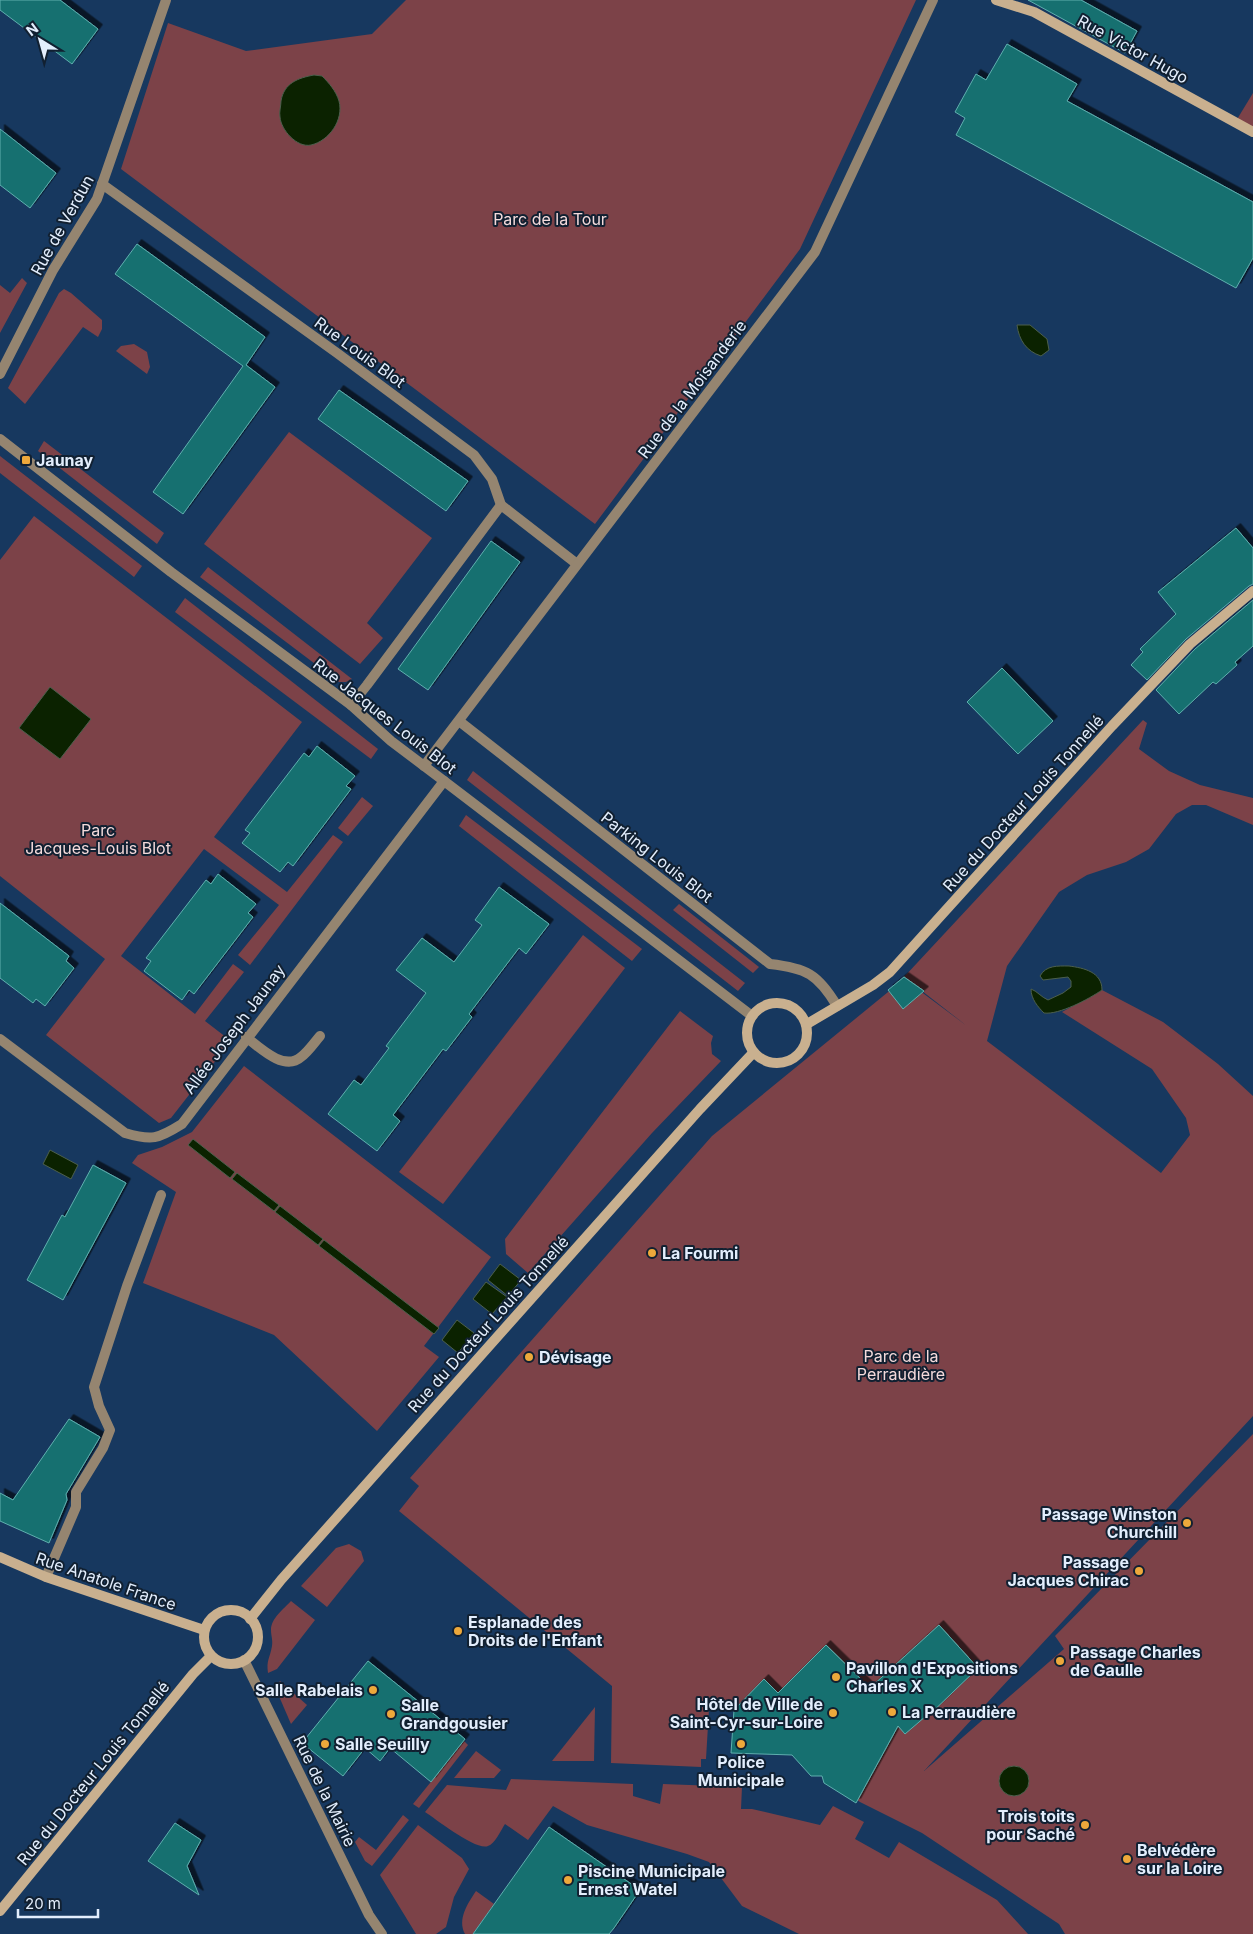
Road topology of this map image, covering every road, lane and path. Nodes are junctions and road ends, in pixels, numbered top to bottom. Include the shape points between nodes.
1 (166, 0) edge
2 (933, 0) edge
3 (996, 0) edge
4 (1253, 132) edge
5 (102, 184) junction
6 (0, 374) edge
7 (0, 439) edge
8 (501, 506) junction
9 (577, 564) junction
10 (1253, 591) edge
11 (351, 705) junction
12 (459, 721) junction
13 (424, 766) junction
14 (444, 781) junction
15 (837, 1006) junction
16 (752, 1016) junction
17 (807, 1024) junction
18 (320, 1036) dead end
19 (246, 1037) junction
20 (0, 1040) edge
21 (753, 1053) junction
22 (161, 1195) dead end
23 (0, 1557) edge
24 (46, 1577) junction
25 (250, 1618) junction
26 (204, 1630) junction
27 (211, 1656) junction
28 (244, 1660) junction
29 (0, 1911) edge
30 (382, 1934) edge

1 - 5 street, Rue de Verdun
2 - 9 street, Rue de la Moisanderie via 815,252
3 - 4 street, Rue Victor Hugo via 1034,12
5 - 6 street, Rue de Verdun via 97,199 53,270
5 - 8 street, Rue Louis Blot via 474,455 492,479
7 - 11 street, Rue Jacques Louis Blot via 171,572
8 - 9 street
8 - 11 street
9 - 12 street, Rue de la Moisanderie
10 - 15 street, Rue du Docteur Louis Tonnellé via 1190,644 890,972
11 - 13 street, Rue Jacques Louis Blot
12 - 13 street, Rue de la Moisanderie
12 - 15 street, Parking Louis Blot via 770,964 795,967 814,977
13 - 14 street, Rue Jacques Louis Blot
14 - 16 street, Rue Jacques Louis Blot
14 - 19 street, Allée Joseph Jaunay
15 - 17 street, Rue du Docteur Louis Tonnellé
16 - 17 street via 760,1008 781,1003 800,1012
16 - 21 street via 746,1035
17 - 21 street via 804,1049 789,1062 770,1063
18 - 19 street via 300,1059 288,1062 272,1057
19 - 20 street, Allée Joseph Jaunay via 182,1124 164,1135 146,1139 125,1133
21 - 25 street, Rue du Docteur Louis Tonnellé via 514,1317
22 - 24 street via 94,1387 110,1430 104,1448 76,1492 76,1507
23 - 24 street, Rue Anatole France
24 - 26 street, Rue Anatole France
25 - 26 street via 230,1610 219,1613
25 - 28 street via 255,1625 257,1641
26 - 27 street via 204,1644
27 - 28 street via 233,1664
27 - 29 street, Rue du Docteur Louis Tonnellé
28 - 30 street, Rue de la Mairie via 365,1906

